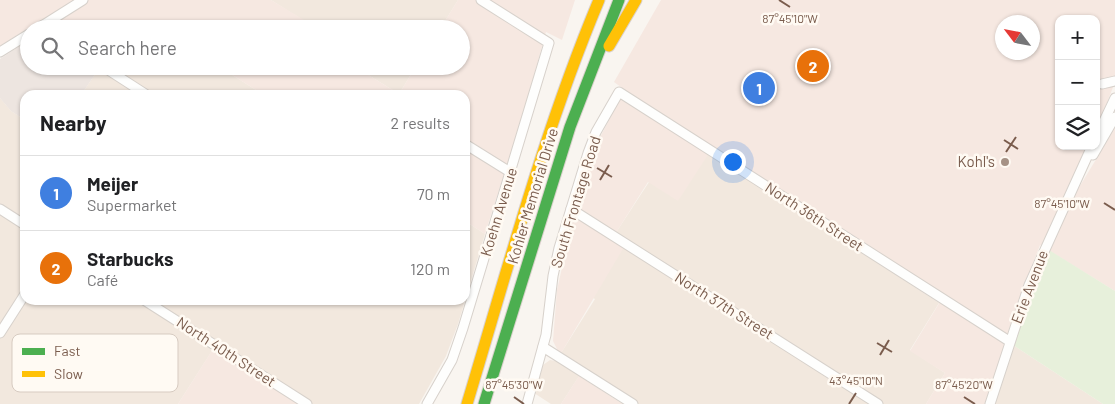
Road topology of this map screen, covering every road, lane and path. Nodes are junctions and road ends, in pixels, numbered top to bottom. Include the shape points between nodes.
1 (83, 0) edge
2 (481, 0) edge
3 (587, 0) edge
4 (599, 0) edge
5 (619, 0) edge
6 (636, 0) edge
7 (53, 20) edge
8 (20, 40) edge
9 (0, 52) edge
10 (570, 69) junction
11 (116, 75) edge
12 (1115, 81) edge
13 (1102, 84) dead end
14 (139, 90) edge
15 (619, 92) joint
16 (1115, 98) edge
17 (1115, 117) edge
18 (1100, 130) edge
19 (565, 140) junction
20 (470, 147) edge
21 (1090, 150) edge
22 (510, 172) junction
23 (1080, 175) junction
24 (0, 209) edge
25 (571, 209) junction
26 (20, 222) edge
27 (470, 293) edge
28 (20, 302) edge
29 (152, 305) edge
30 (466, 305) edge
31 (513, 311) junction
32 (0, 333) edge
33 (486, 341) junction
34 (1009, 341) junction
35 (543, 347) junction
36 (307, 404) edge
37 (427, 404) edge
38 (463, 404) edge
39 (467, 404) edge
40 (484, 404) edge
41 (493, 404) edge
42 (527, 404) edge
43 (633, 404) edge
44 (878, 404) edge
45 (990, 404) edge

1 - 7 street
2 - 22 street, Koehn Avenue via 548,43
3 - 10 highway
4 - 10 highway, Kohler Memorial Drive
5 - 19 highway, Kohler Memorial Drive
6 - 19 highway via 612,39
8 - 9 street
10 - 33 highway, Kohler Memorial Drive
11 - 14 street
12 - 13 street
15 - 25 street, South Frontage Road via 596,132
15 - 34 street, North 36th Street
16 - 18 street
17 - 23 street, Erie Avenue
19 - 31 highway, Kohler Memorial Drive
20 - 22 street
21 - 23 street, Erie Avenue
22 - 27 street, Koehn Avenue
23 - 34 street, Erie Avenue via 1040,257
24 - 26 street
25 - 35 street, South Frontage Road via 555,264
25 - 44 street, North 37th Street
28 - 32 street
29 - 36 street, North 40th Street
30 - 37 street, Koehn Avenue via 452,360
31 - 40 highway, Kohler Memorial Drive
31 - 41 highway
33 - 38 highway
33 - 39 highway, Kohler Memorial Drive
34 - 45 street, Erie Avenue
35 - 42 street, South Frontage Road
35 - 43 street

